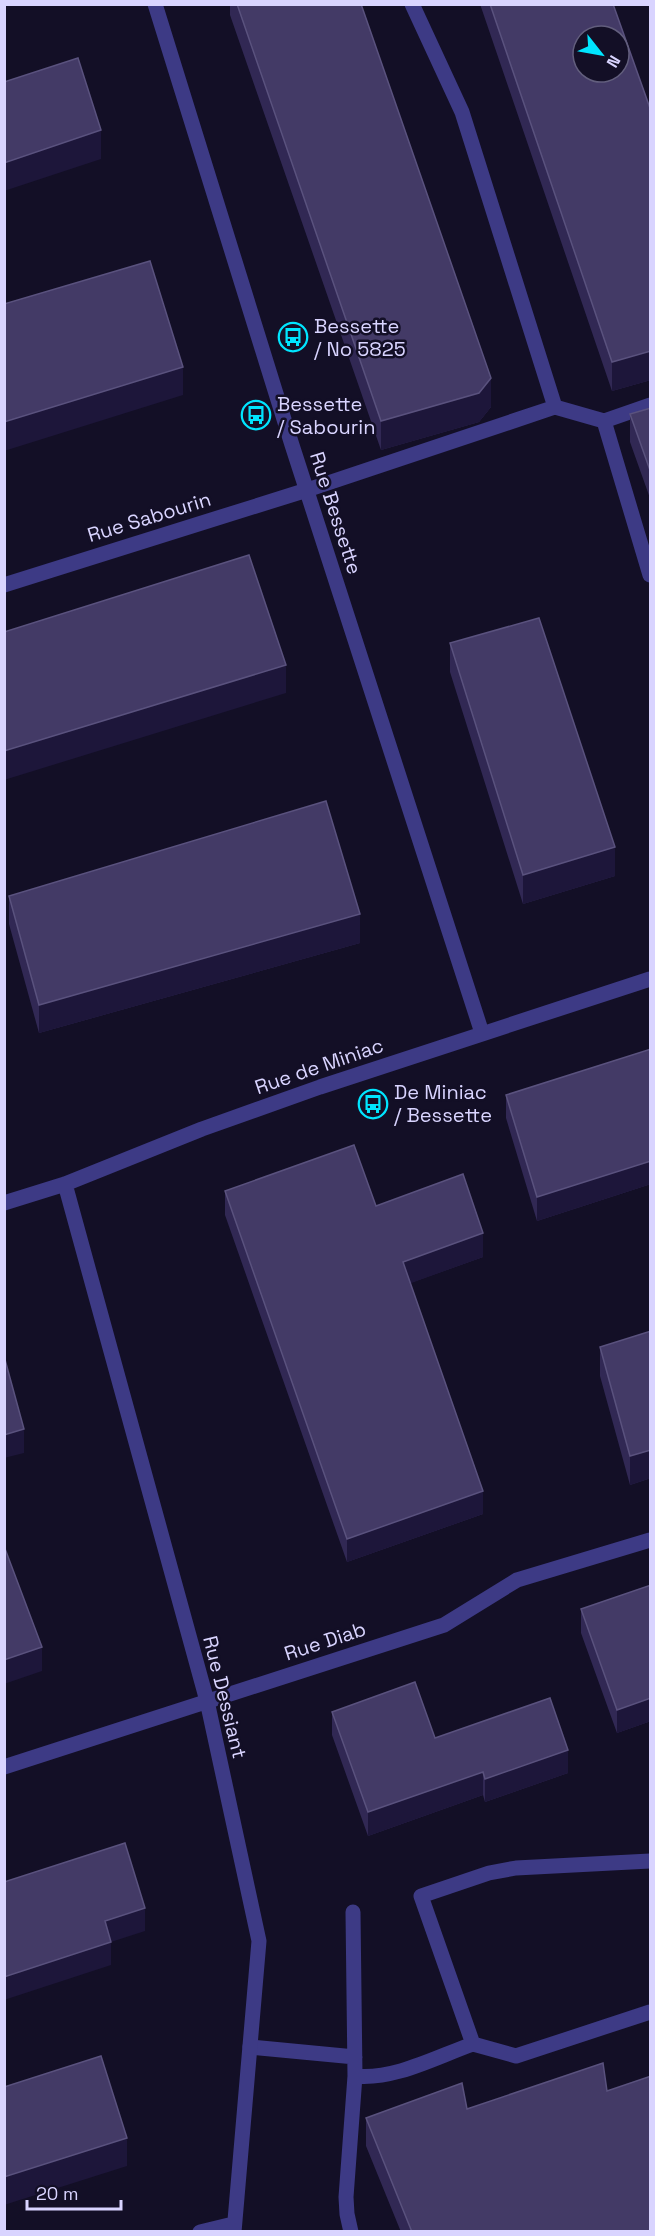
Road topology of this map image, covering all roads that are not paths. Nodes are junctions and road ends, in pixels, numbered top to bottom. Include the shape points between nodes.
1 (155, 4) edge
2 (412, 4) edge
3 (651, 405) edge
4 (555, 407) junction
5 (604, 421) junction
6 (307, 490) junction
7 (651, 575) edge
8 (4, 585) edge
9 (651, 979) edge
10 (482, 1033) junction
11 (65, 1184) junction
12 (4, 1203) edge
13 (651, 1540) edge
14 (207, 1701) junction
15 (4, 1767) edge
16 (651, 1861) edge
17 (353, 1912) dead end
18 (651, 2012) edge
19 (473, 2044) junction
20 (250, 2047) junction
21 (355, 2056) junction
22 (356, 2076) junction
23 (233, 2228) edge
24 (200, 2232) edge
25 (351, 2232) edge

1 - 6 street, Rue Bessette
2 - 4 street via 462,112
3 - 5 street
4 - 5 street
4 - 6 street, Rue Sabourin
5 - 7 street
6 - 8 street, Rue Sabourin
6 - 10 street, Rue Bessette
9 - 10 street, Rue de Miniac
10 - 11 street, Rue de Miniac via 202,1129
11 - 12 street, Rue de Miniac
11 - 14 street, Rue Dessiant
13 - 14 street, Rue Diab via 517,1580 444,1625
14 - 15 street, Rue Diab
14 - 20 street, Rue Dessiant via 259,1941
16 - 19 street via 516,1868 421,1896
17 - 21 street
18 - 19 street via 516,2056
19 - 22 street via 381,2077
20 - 21 street
20 - 23 street, Rue Dessiant
21 - 22 street
22 - 25 street via 346,2197
23 - 24 street

